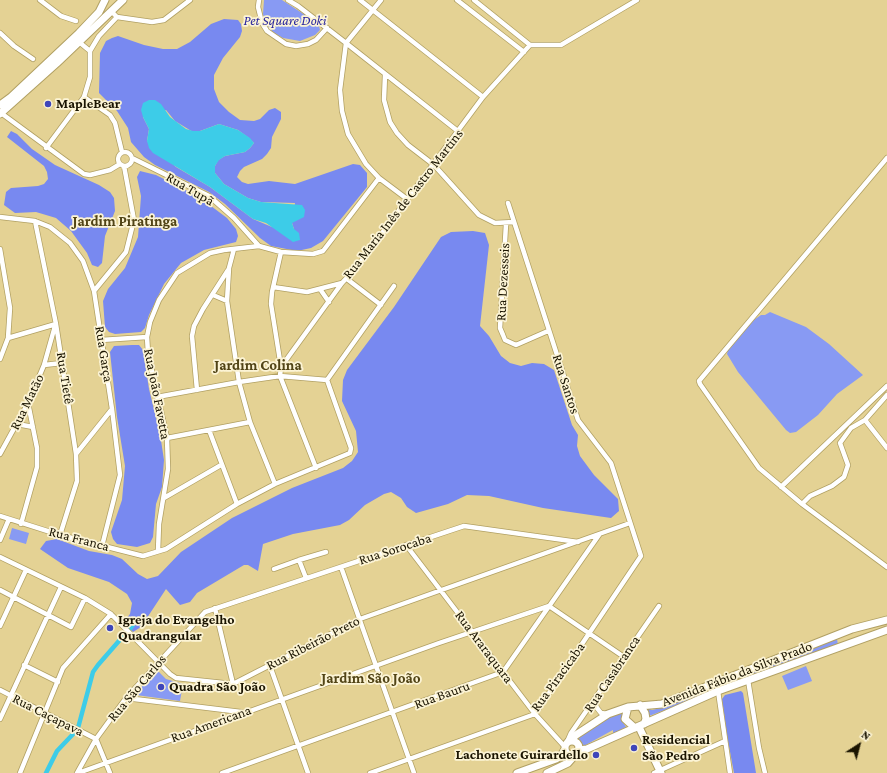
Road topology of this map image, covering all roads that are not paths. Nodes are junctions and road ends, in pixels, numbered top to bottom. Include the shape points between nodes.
1 (40, 0) edge
2 (105, 0) edge
3 (113, 0) edge
4 (190, 0) edge
5 (259, 0) edge
6 (288, 0) edge
7 (360, 0) edge
8 (381, 0) edge
9 (457, 0) edge
10 (474, 0) edge
11 (637, 0) edge
12 (122, 1) edge
13 (373, 10) junction
14 (112, 12) junction
15 (118, 17) junction
16 (76, 21) dead end
17 (327, 28) junction
18 (0, 33) edge
19 (79, 42) junction
20 (346, 43) junction
21 (530, 45) junction
22 (90, 51) junction
23 (524, 52) junction
24 (33, 58) dead end
25 (385, 74) junction
26 (84, 97) junction
27 (483, 97) junction
28 (0, 105) edge
29 (1, 114) edge
30 (459, 132) junction
31 (46, 148) junction
32 (122, 152) junction
33 (132, 158) junction
34 (887, 158) edge
35 (122, 165) junction
36 (434, 165) junction
37 (379, 178) junction
38 (407, 199) junction
39 (508, 203) dead end
40 (0, 218) edge
41 (35, 220) junction
42 (514, 222) junction
43 (506, 224) junction
44 (258, 246) junction
45 (0, 249) edge
46 (234, 249) junction
47 (282, 252) junction
48 (229, 268) junction
49 (347, 279) junction
50 (342, 283) junction
51 (394, 286) dead end
52 (273, 287) junction
53 (320, 289) junction
54 (94, 291) junction
55 (212, 295) junction
56 (227, 301) junction
57 (329, 302) junction
58 (381, 304) junction
59 (56, 324) junction
60 (548, 331) junction
61 (147, 337) junction
62 (8, 338) junction
63 (101, 340) junction
64 (0, 359) edge
65 (62, 363) junction
66 (44, 365) junction
67 (281, 367) junction
68 (280, 376) junction
69 (327, 380) junction
70 (239, 382) junction
71 (887, 386) edge
72 (197, 390) junction
73 (887, 395) edge
74 (157, 397) junction
75 (28, 403) junction
76 (112, 408) junction
77 (865, 420) junction
78 (250, 422) junction
79 (17, 424) junction
80 (33, 427) junction
81 (209, 430) junction
82 (167, 438) junction
83 (887, 448) edge
84 (0, 454) edge
85 (76, 454) junction
86 (221, 465) junction
87 (316, 468) junction
88 (275, 484) junction
89 (781, 487) junction
90 (164, 498) junction
91 (237, 504) junction
92 (802, 504) junction
93 (0, 516) edge
94 (9, 519) junction
95 (630, 523) junction
96 (21, 524) junction
97 (60, 535) junction
98 (599, 535) junction
99 (0, 540) edge
100 (579, 542) junction
101 (406, 545) junction
102 (102, 546) junction
103 (158, 551) junction
104 (326, 552) dead end
105 (641, 556) joint
106 (0, 557) edge
107 (299, 560) junction
108 (341, 567) junction
109 (887, 567) edge
110 (274, 569) dead end
111 (26, 570) junction
112 (306, 578) junction
113 (62, 587) junction
114 (0, 590) edge
115 (441, 591) junction
116 (14, 596) junction
117 (85, 598) junction
118 (549, 606) junction
119 (659, 606) dead end
120 (215, 608) junction
121 (48, 614) junction
122 (111, 614) junction
123 (360, 619) junction
124 (887, 620) edge
125 (0, 626) edge
126 (861, 626) junction
127 (887, 630) edge
128 (473, 631) junction
129 (589, 633) junction
130 (844, 633) junction
131 (865, 638) junction
132 (846, 645) junction
133 (624, 657) junction
134 (158, 663) junction
135 (24, 665) junction
136 (270, 666) junction
137 (376, 666) junction
138 (503, 672) junction
139 (748, 680) junction
140 (58, 682) junction
141 (233, 684) junction
142 (0, 690) edge
143 (718, 691) junction
144 (10, 695) junction
145 (126, 698) junction
146 (282, 699) junction
147 (594, 701) junction
148 (640, 705) junction
149 (628, 707) junction
150 (243, 712) junction
151 (393, 712) junction
152 (45, 713) junction
153 (535, 714) junction
154 (608, 714) junction
155 (0, 719) edge
156 (639, 726) junction
157 (96, 739) junction
158 (725, 741) junction
159 (566, 745) junction
160 (298, 746) junction
161 (577, 752) junction
162 (409, 759) junction
163 (106, 763) junction
164 (658, 772) edge
165 (20, 773) edge
166 (78, 773) edge
167 (110, 773) edge
168 (222, 773) edge
169 (308, 773) edge
170 (370, 773) edge
171 (414, 773) edge
172 (517, 773) edge
173 (547, 773) edge
174 (730, 773) edge
175 (765, 773) edge

1 - 16 street via 61,16
2 - 28 main road via 99,12 79,33
3 - 12 main road
4 - 15 street via 164,20 143,22
5 - 17 street via 262,23 267,31 286,44 308,44 316,40
6 - 17 street
7 - 13 street
8 - 13 street
9 - 23 street
10 - 21 street
11 - 21 street via 561,45
12 - 14 main road
13 - 20 street
13 - 27 street
14 - 15 street
14 - 19 main road
15 - 22 street via 99,36
17 - 20 street
18 - 24 street
19 - 22 street
19 - 29 main road
20 - 25 street
20 - 37 street via 340,90 342,111 348,134 358,153
21 - 23 street, Rua Maria Inês de Castro Martins
22 - 26 street via 90,77
23 - 27 street, Rua Maria Inês de Castro Martins
25 - 30 street
25 - 36 street via 384,100 390,122 408,145
26 - 31 street
26 - 32 street via 110,115 115,123
27 - 30 street, Rua Maria Inês de Castro Martins
29 - 31 street
30 - 36 street, Rua Maria Inês de Castro Martins
31 - 35 street via 84,174 90,175
32 - 33 street via 128,153
32 - 35 street via 118,158
33 - 35 street via 129,164
33 - 44 street, Rua Tupã via 209,196 234,218
34 - 89 street via 699,381 748,454 759,468
35 - 54 street via 134,220 126,252
36 - 38 street, Rua Maria Inês de Castro Martins
36 - 43 street via 479,215 495,223
37 - 38 street
37 - 47 street, Rua João Favetta via 323,251 313,254
38 - 49 street, Rua Maria Inês de Castro Martins
39 - 42 street, Rua Santos
40 - 41 street, Rua Garça
41 - 54 street, Rua Garça via 50,226 70,243 83,261
41 - 59 street, Rua Tietê
42 - 43 street
42 - 60 street, Rua Santos
43 - 60 street, Rua Dezesseis via 500,328 502,335 505,340 516,344
44 - 46 street, Rua João Favetta
44 - 47 street, Rua João Favetta
45 - 62 street via 10,308
46 - 48 street
46 - 61 street, Rua João Favetta via 210,253 177,273 159,300
47 - 52 street
48 - 55 street
48 - 56 street
49 - 50 street, Rua Maria Inês de Castro Martins
49 - 58 street
50 - 53 street
50 - 57 street, Rua Maria Inês de Castro Martins
51 - 58 street
52 - 53 street via 300,291
52 - 67 street via 271,304
53 - 57 street
54 - 63 street, Rua Garça
55 - 56 street
55 - 72 street via 194,326 192,336 191,347
56 - 70 street
57 - 67 street, Rua Maria Inês de Castro Martins
58 - 69 street
59 - 62 street
59 - 65 street, Rua Tietê
59 - 66 street, Rua Matão
60 - 95 street, Rua Santos via 578,420 612,463
61 - 63 street
61 - 74 street, Rua João Favetta
62 - 64 street
63 - 76 street, Rua Garça
65 - 66 street
65 - 85 street, Rua Tietê
66 - 75 street, Rua Matão
67 - 68 street
68 - 69 street
68 - 70 street
68 - 87 street
69 - 87 street, Rua Franca via 351,448 350,453
70 - 72 street
70 - 78 street
71 - 89 street
72 - 74 street
73 - 77 street
74 - 82 street, Rua João Favetta
75 - 79 street, Rua Matão
75 - 80 street
76 - 85 street
76 - 102 street, Rua Garça via 120,475
77 - 83 street
77 - 92 street via 851,428 840,442 848,465 844,478 810,496
78 - 81 street
78 - 88 street
79 - 80 street
79 - 84 street, Rua Matão
80 - 96 street via 37,467
81 - 82 street
81 - 86 street
82 - 90 street, Rua João Favetta via 168,470
85 - 97 street, Rua Tietê via 77,481
86 - 90 street
86 - 91 street
87 - 88 street, Rua Franca
88 - 91 street, Rua Franca
89 - 92 street
90 - 103 street, Rua João Favetta
91 - 103 street, Rua Franca via 166,549
92 - 109 street
93 - 94 street, Rua Franca
94 - 96 street, Rua Franca
94 - 99 street
95 - 98 street, Rua Ribeirão Preto
95 - 105 street, Rua Santos
96 - 97 street, Rua Franca
97 - 102 street, Rua Franca
98 - 100 street, Rua Ribeirão Preto
98 - 118 street
100 - 101 street, Rua Sorocaba via 464,526
100 - 115 street, Rua Ribeirão Preto
101 - 108 street, Rua Sorocaba
101 - 115 street, Rua Araraquara
102 - 103 street, Rua Franca via 143,556
104 - 107 street
105 - 129 street, Rua Piracicaba
106 - 111 street
107 - 110 street
107 - 112 street
108 - 112 street, Rua Sorocaba
108 - 123 street
111 - 113 street
111 - 116 street
112 - 120 street, Rua Sorocaba
113 - 117 street
113 - 121 street
114 - 116 street
115 - 123 street, Rua Ribeirão Preto
115 - 128 street, Rua Araraquara
116 - 121 street
116 - 125 street
117 - 121 street via 71,627
117 - 122 street
118 - 128 street, Rua Americana
118 - 129 street
118 - 138 street
119 - 133 street, Rua Casabranca
120 - 134 street, Rua São Carlos via 205,612
120 - 141 street
121 - 135 street
122 - 134 street
122 - 140 street via 62,668
123 - 136 street, Rua Ribeirão Preto
123 - 137 street
124 - 126 main road, Avenida Fábio da Silva Prado
126 - 130 main road, Avenida Fábio da Silva Prado
126 - 131 main road via 866,632
127 - 131 main road, Avenida Fábio da Silva Prado
128 - 137 street, Rua Americana
128 - 138 street, Rua Araraquara
129 - 133 street
129 - 153 street, Rua Piracicaba
130 - 132 main road via 840,640
130 - 148 main road, Avenida Fábio da Silva Prado via 662,704
131 - 132 main road, Avenida Fábio da Silva Prado
132 - 139 main road, Avenida Fábio da Silva Prado
133 - 147 street, Rua Casabranca
134 - 141 street via 176,678
134 - 145 street, Rua São Carlos
135 - 140 street
135 - 144 street
136 - 141 street, Rua Ribeirão Preto
136 - 146 street
137 - 146 street, Rua Americana
137 - 151 street
138 - 151 street, Rua Bauru
138 - 153 street, Rua Araraquara
139 - 143 main road, Avenida Fábio da Silva Prado
139 - 175 street
140 - 152 street
142 - 144 street, Rua Caçapava
143 - 156 main road, Avenida Fábio da Silva Prado
143 - 158 street
144 - 152 street, Rua Caçapava
144 - 155 street
145 - 150 street
145 - 157 street, Rua São Carlos
146 - 150 street, Rua Americana
146 - 160 street
147 - 154 street via 601,713
147 - 159 street, Rua Casabranca via 571,733
148 - 149 main road, Avenida Fábio da Silva Prado
148 - 156 main road via 646,719
149 - 154 main road, Avenida Fábio da Silva Prado
149 - 156 main road via 625,719
150 - 163 street, Rua Americana
151 - 160 street, Rua Bauru
151 - 162 street
152 - 157 street, Rua Caçapava
152 - 165 street
153 - 159 street, Rua Araraquara
153 - 162 street, Rua Piracicaba
154 - 159 main road, Avenida Fábio da Silva Prado
156 - 161 main road, Avenida Fábio da Silva Prado
156 - 164 main road
157 - 163 street
157 - 166 street, Rua São Carlos
158 - 164 street
158 - 174 street
159 - 161 main road via 568,754
159 - 161 main road via 575,742 578,746
159 - 172 main road, Avenida Fábio da Silva Prado via 561,756 556,759
160 - 168 street, Rua Bauru
160 - 169 street
161 - 173 main road, Avenida Fábio da Silva Prado via 568,764
162 - 170 street, Rua Piracicaba
162 - 171 street
163 - 166 street, Rua Americana
163 - 167 street

